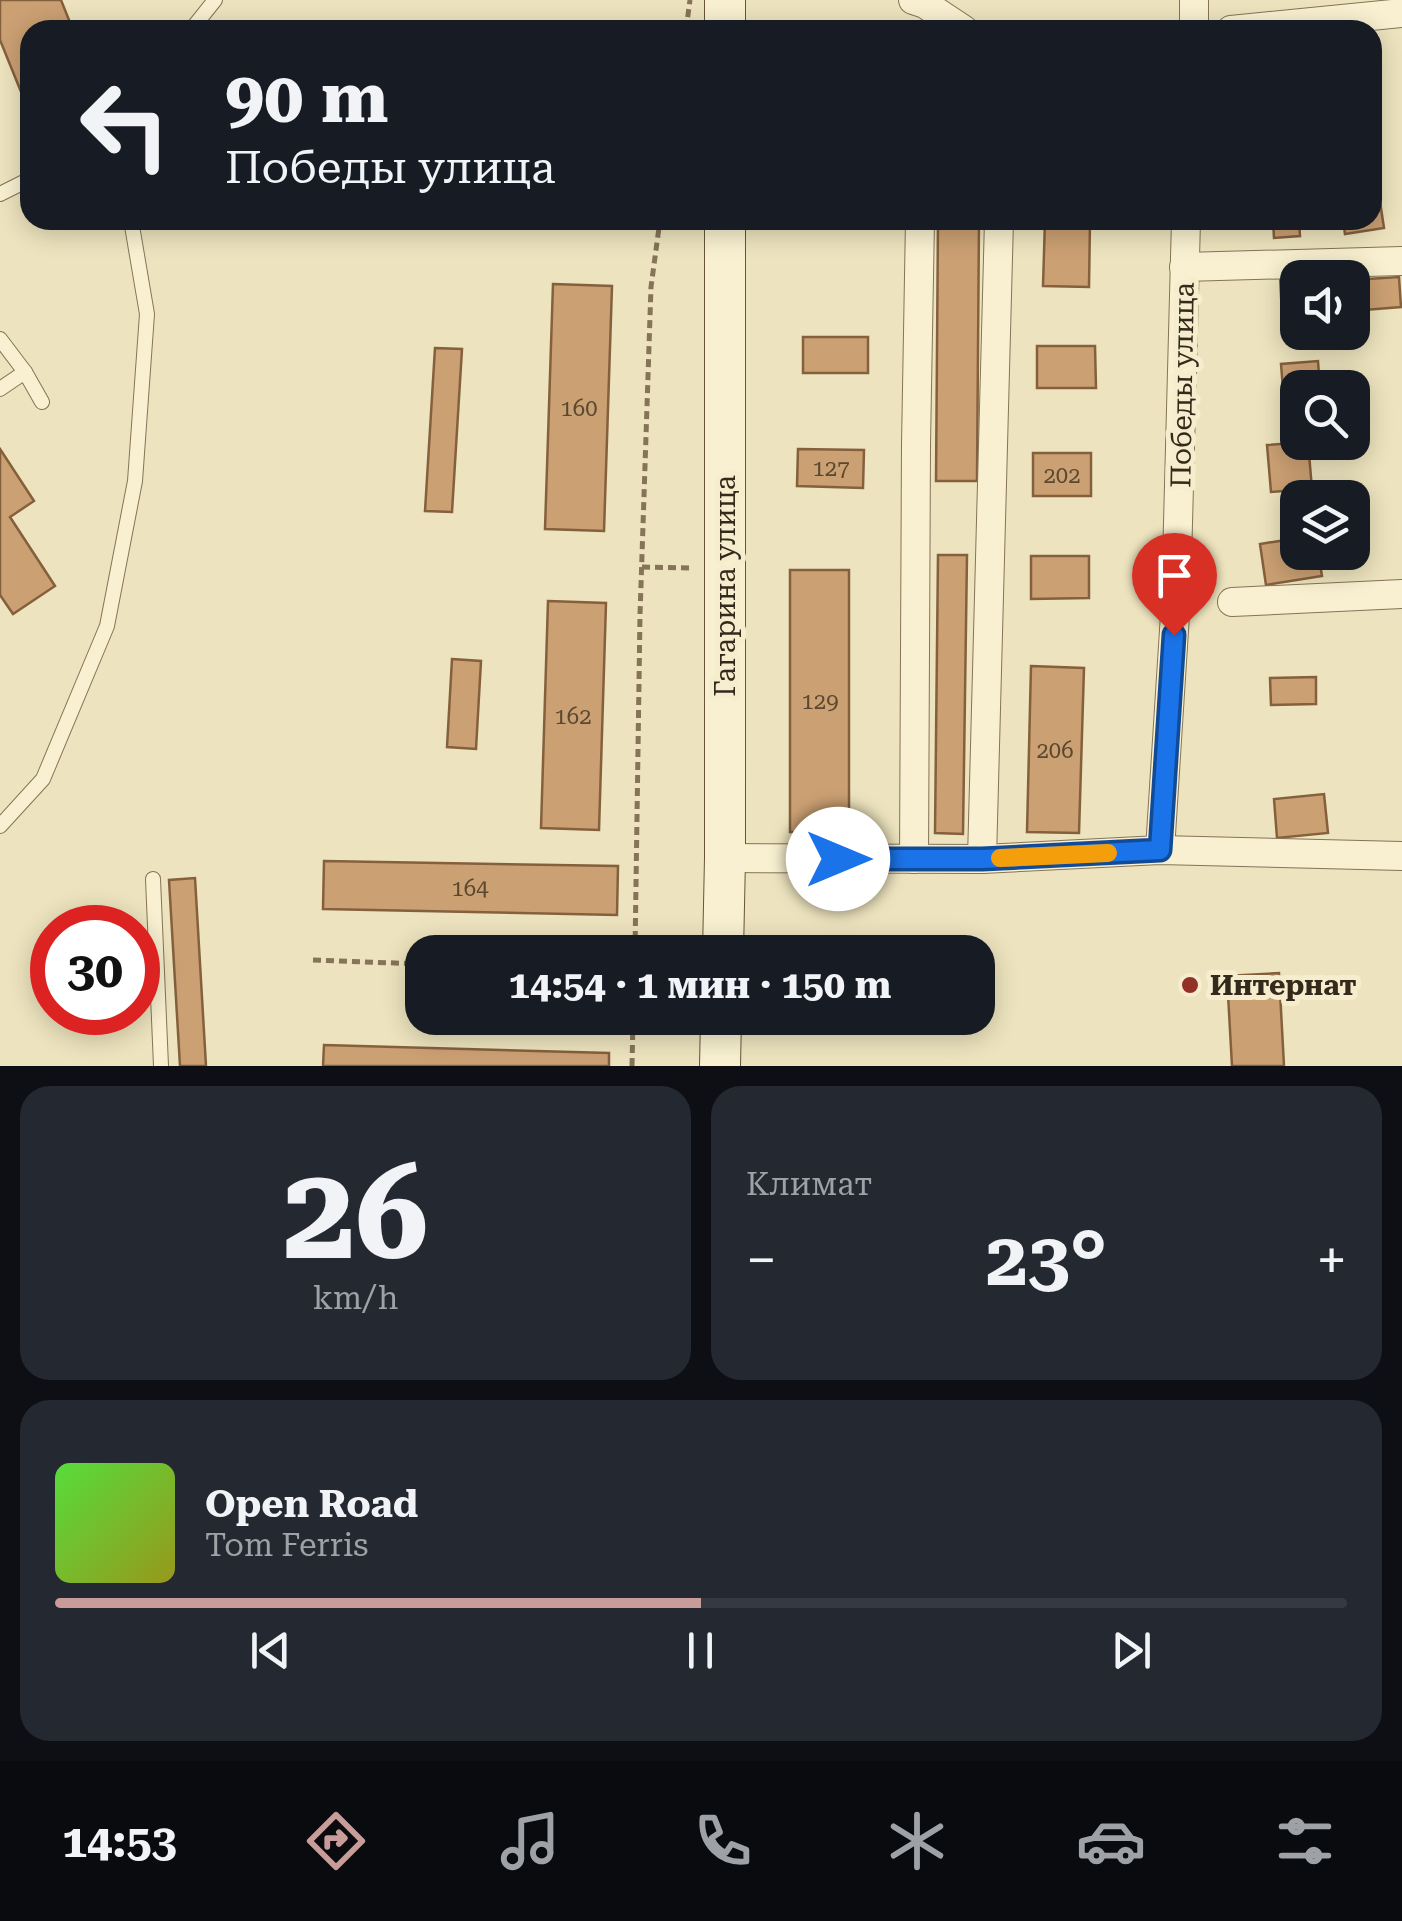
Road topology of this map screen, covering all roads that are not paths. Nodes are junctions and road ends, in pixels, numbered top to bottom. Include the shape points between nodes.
1 (216, 0) edge
2 (1402, 13) edge
3 (199, 20) edge
4 (1332, 20) edge
5 (133, 230) edge
6 (725, 230) edge
7 (920, 230) edge
8 (1000, 230) edge
9 (1186, 230) edge
10 (1402, 262) edge
11 (1184, 267) junction
12 (0, 339) edge
13 (25, 372) junction
14 (0, 389) edge
15 (42, 402) dead end
16 (1402, 594) edge
17 (1232, 602) dead end
18 (0, 826) edge
19 (1160, 850) junction
20 (1402, 856) edge
21 (725, 858) junction
22 (914, 859) junction
23 (982, 859) junction
24 (153, 879) dead end
25 (723, 935) edge
26 (721, 1035) edge
27 (161, 1066) edge
28 (720, 1066) edge

1 - 3 lane
2 - 4 street
5 - 18 lane via 147,314 135,481 107,626 43,779
6 - 21 main road, Гагарина улица
7 - 22 street
8 - 23 street
9 - 11 street, Победы улица
10 - 11 street
11 - 19 street, Победы улица via 1176,599
12 - 13 lane
13 - 14 lane
13 - 15 lane
16 - 17 street
19 - 20 street
19 - 23 street
21 - 22 street
21 - 25 main road, Гагарина улица
22 - 23 street
24 - 27 lane
26 - 28 main road

